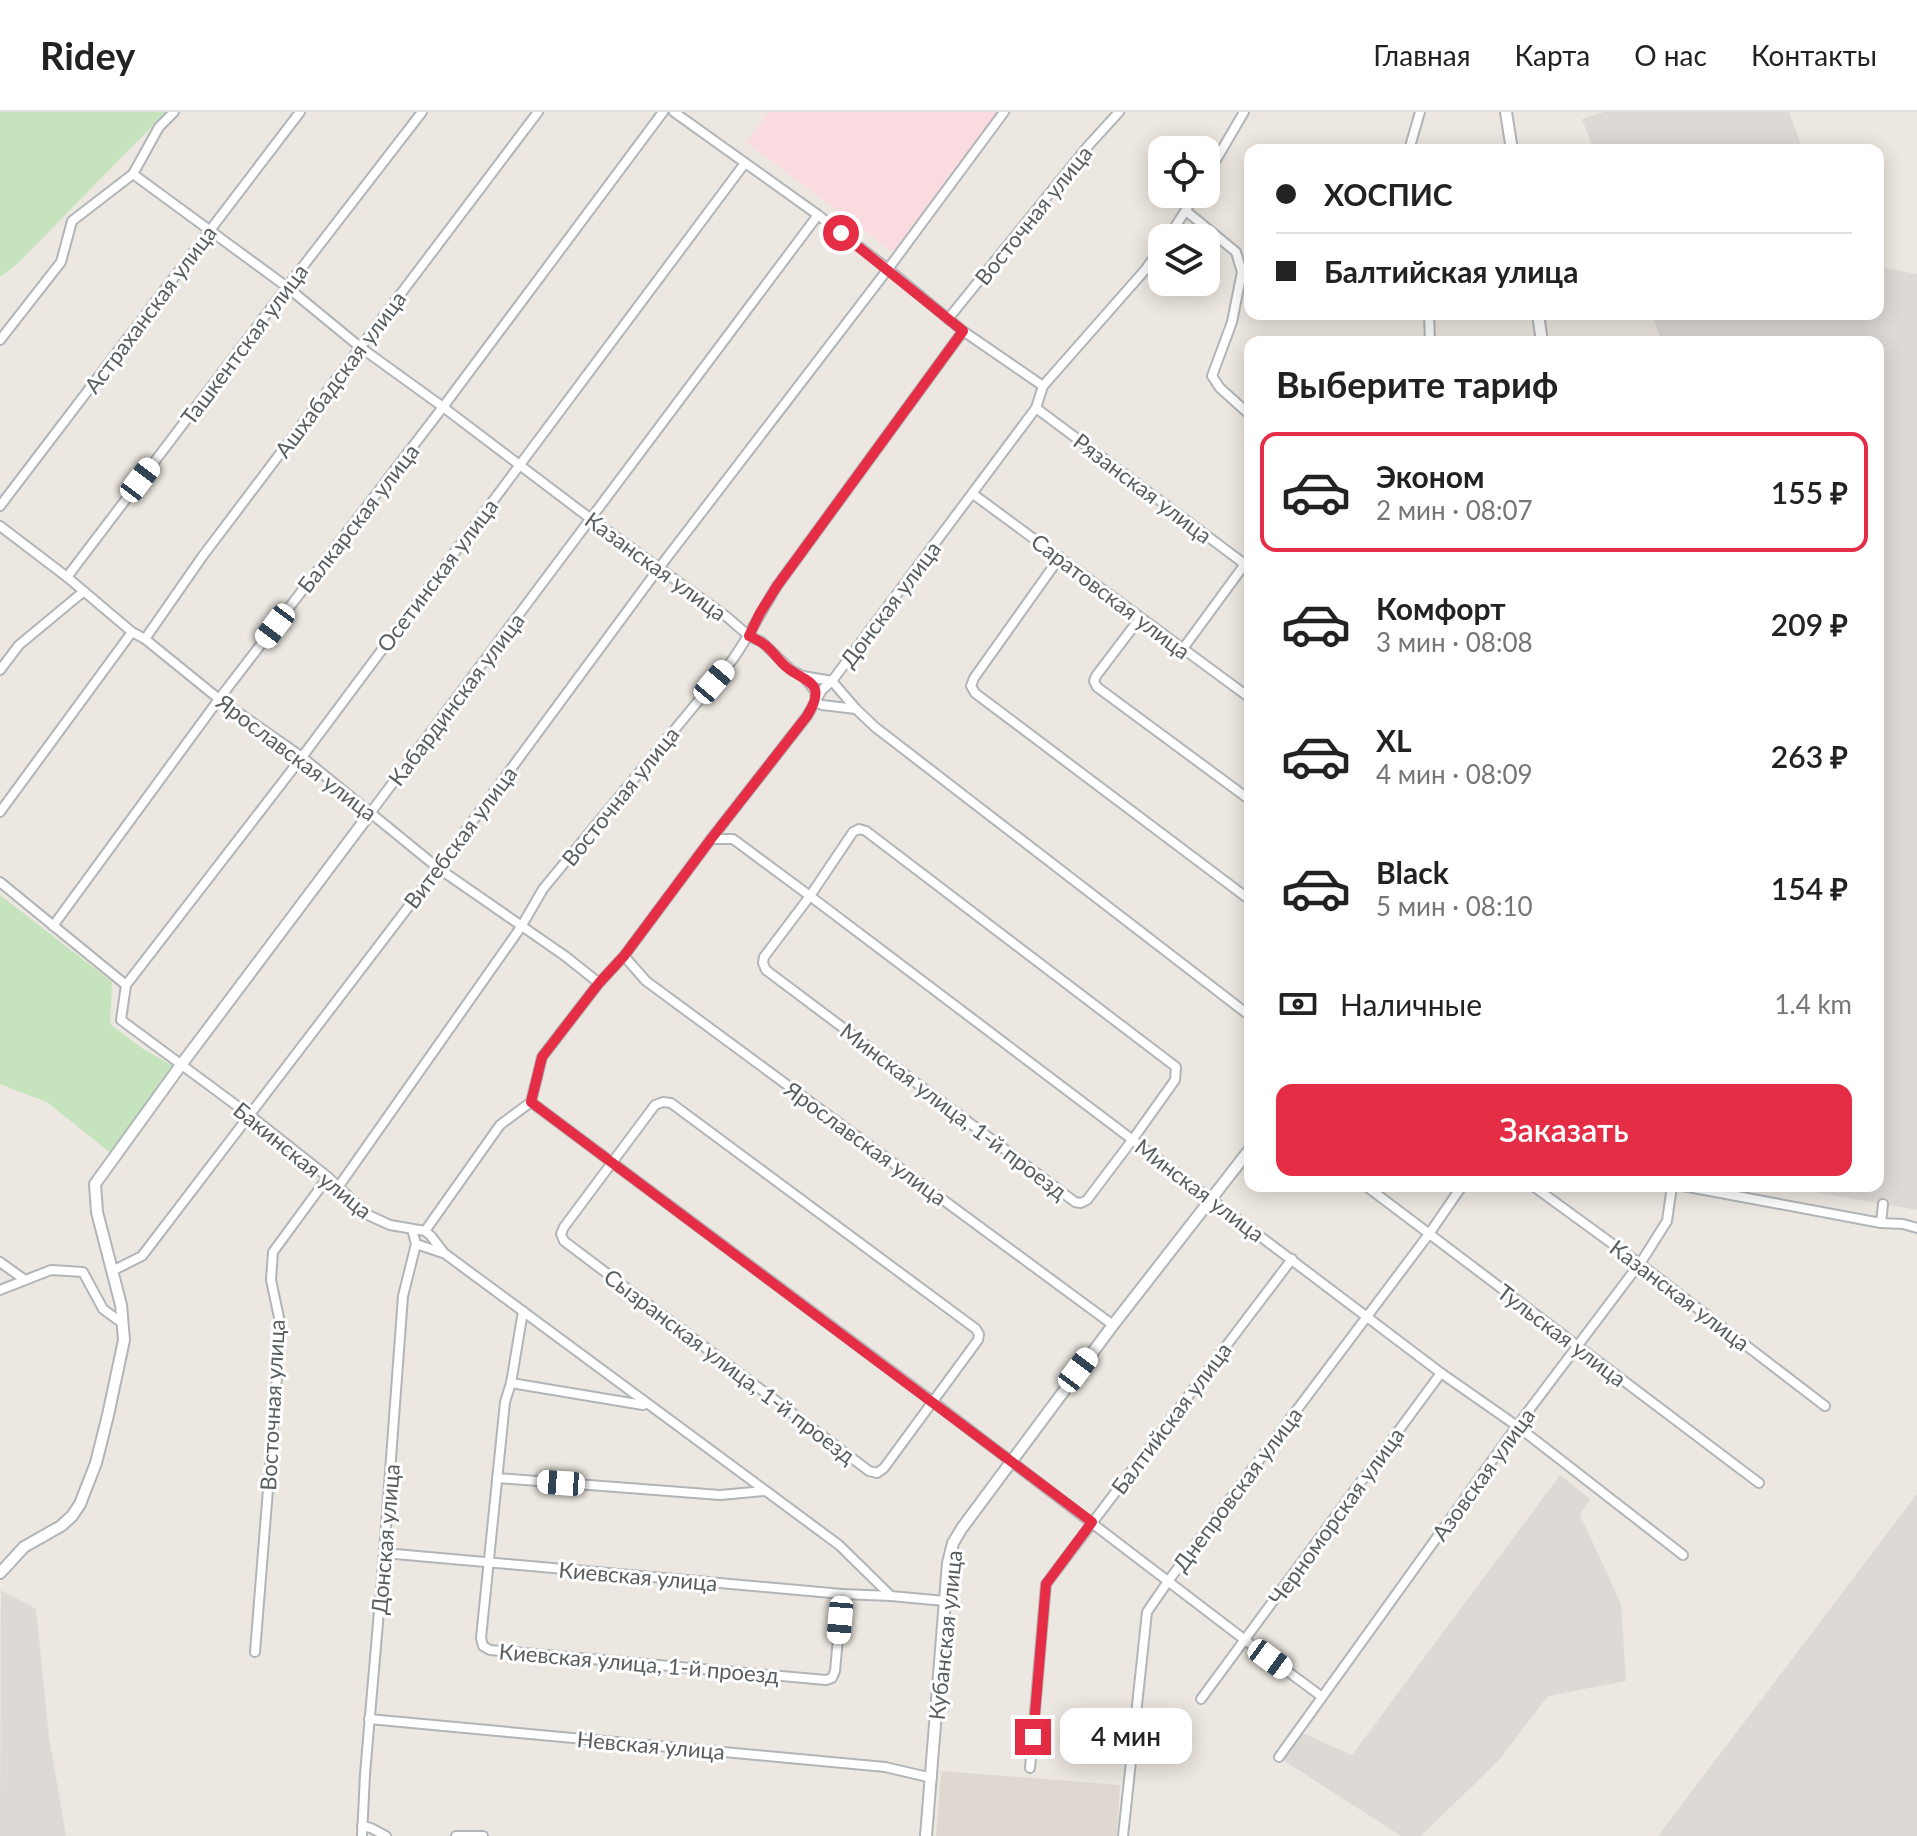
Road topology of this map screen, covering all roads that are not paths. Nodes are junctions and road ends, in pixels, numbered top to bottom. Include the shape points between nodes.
1 (174, 112) edge
2 (300, 112) edge
3 (422, 112) edge
4 (538, 112) edge
5 (663, 112) edge
6 (674, 112) edge
7 (1004, 112) edge
8 (1119, 112) edge
9 (1244, 112) edge
10 (1420, 112) edge
11 (1506, 112) edge
12 (1411, 144) edge
13 (1511, 144) edge
14 (1220, 153) edge
15 (745, 163) junction
16 (133, 174) junction
17 (1188, 208) edge
18 (1186, 211) junction
19 (818, 215) junction
20 (1177, 224) edge
21 (210, 230) junction
22 (1148, 266) edge
23 (888, 269) junction
24 (287, 287) junction
25 (948, 319) junction
26 (963, 331) junction
27 (0, 340) edge
28 (360, 347) junction
29 (1043, 386) junction
30 (443, 407) junction
31 (1036, 408) junction
32 (1244, 410) edge
33 (520, 464) junction
34 (973, 494) junction
35 (0, 506) edge
36 (591, 519) junction
37 (0, 526) edge
38 (1060, 557) junction
39 (1244, 563) edge
40 (659, 568) junction
41 (1244, 571) edge
42 (67, 577) junction
43 (83, 592) junction
44 (1140, 618) junction
45 (132, 632) junction
46 (749, 636) junction
47 (145, 639) junction
48 (1182, 650) junction
49 (0, 670) edge
50 (803, 676) junction
51 (832, 681) junction
52 (1244, 694) edge
53 (219, 699) junction
54 (816, 702) junction
55 (856, 709) junction
56 (302, 757) junction
57 (1244, 796) edge
58 (0, 812) edge
59 (371, 812) junction
60 (711, 839) junction
61 (438, 868) junction
62 (0, 882) edge
63 (1244, 895) edge
64 (810, 896) junction
65 (53, 926) junction
66 (521, 927) junction
67 (624, 956) junction
68 (599, 983) junction
69 (126, 985) junction
70 (1244, 1011) edge
71 (181, 1065) junction
72 (531, 1102) junction
73 (248, 1114) junction
74 (1133, 1139) junction
75 (1244, 1157) edge
76 (611, 1162) junction
77 (328, 1177) junction
78 (339, 1186) junction
79 (1374, 1192) edge
80 (1458, 1192) edge
81 (1541, 1192) edge
82 (1671, 1192) edge
83 (1715, 1192) edge
84 (1211, 1199) junction
85 (1883, 1204) dead end
86 (1881, 1223) junction
87 (1917, 1228) edge
88 (412, 1229) junction
89 (425, 1231) junction
90 (1429, 1234) junction
91 (416, 1244) junction
92 (444, 1253) junction
93 (1292, 1259) junction
94 (0, 1262) edge
95 (1640, 1264) junction
96 (112, 1271) junction
97 (25, 1280) junction
98 (0, 1290) edge
99 (523, 1311) junction
100 (1367, 1317) junction
101 (122, 1323) junction
102 (1113, 1325) junction
103 (1578, 1346) junction
104 (1441, 1373) junction
105 (511, 1383) junction
106 (932, 1401) junction
107 (648, 1405) junction
108 (1825, 1406) dead end
109 (1517, 1426) junction
110 (1012, 1461) junction
111 (497, 1478) junction
112 (1759, 1483) dead end
113 (766, 1491) junction
114 (1092, 1522) junction
115 (384, 1553) junction
116 (1683, 1555) dead end
117 (488, 1562) junction
118 (0, 1573) edge
119 (1169, 1580) junction
120 (842, 1594) junction
121 (891, 1596) junction
122 (945, 1601) junction
123 (1245, 1640) junction
124 (255, 1652) dead end
125 (1321, 1696) junction
126 (1201, 1699) dead end
127 (369, 1719) junction
128 (1279, 1757) dead end
129 (1030, 1768) dead end
130 (932, 1778) junction
131 (362, 1826) junction
132 (362, 1836) edge
133 (386, 1836) edge
134 (456, 1836) edge
135 (483, 1836) edge
136 (926, 1836) edge
137 (1123, 1836) edge

1 - 16 street via 159,127
2 - 21 street, Астраханская улица
3 - 24 street, Ташкентская улица
4 - 28 street, Ашхабадская улица
5 - 30 street, Балкарская улица
6 - 15 street
7 - 23 street, Витебская улица
8 - 25 street, Восточная улица
9 - 14 street
10 - 12 street
11 - 13 street
15 - 19 street
15 - 33 street, Осетинская улица
16 - 21 street, Казанская улица
16 - 27 street via 72,221 61,262
17 - 18 street
18 - 20 street
18 - 32 street via 1236,252 1242,272 1232,322 1212,376
19 - 23 street
19 - 36 street, Кабардинская улица
21 - 24 street, Казанская улица
21 - 35 street, Астраханская улица
22 - 29 street, Донская улица
23 - 25 street
23 - 40 street, Витебская улица
24 - 28 street, Казанская улица
24 - 42 street, Ташкентская улица
25 - 26 street
26 - 29 street
26 - 46 street, Восточная улица via 777,586
28 - 30 street, Казанская улица
28 - 47 street, Ашхабадская улица
29 - 31 street, Донская улица
30 - 33 street, Казанская улица
30 - 53 street, Балкарская улица
31 - 34 street, Донская улица
31 - 39 street, Рязанская улица
33 - 36 street, Казанская улица
33 - 56 street, Осетинская улица
34 - 38 street, Саратовская улица
34 - 51 street, Донская улица
36 - 40 street, Казанская улица
36 - 59 street, Кабардинская улица
37 - 42 street, Ярославская улица
38 - 44 street, Саратовская улица
38 - 63 street via 971,686
40 - 46 street, Казанская улица
40 - 61 street, Витебская улица
41 - 48 street
42 - 43 street, Ярославская улица
43 - 45 street, Ярославская улица
43 - 49 street via 19,645
44 - 48 street, Саратовская улица
44 - 57 street via 1096,676 1097,687
45 - 47 street, Ярославская улица
45 - 58 street
46 - 50 street, Казанская улица
46 - 66 street, Восточная улица via 543,889
47 - 53 street, Ярославская улица
48 - 52 street, Саратовская улица
50 - 51 street, Казанская улица
50 - 54 street via 811,683
51 - 54 street, Донская улица
51 - 55 street
53 - 56 street, Ярославская улица
53 - 65 street, Балкарская улица
54 - 55 street
54 - 60 street, Донская улица
55 - 70 street
56 - 59 street, Ярославская улица
56 - 69 street, Осетинская улица
59 - 61 street, Ярославская улица
59 - 71 street, Кабардинская улица
60 - 64 street, Минская улица via 733,839
60 - 67 street, Донская улица
61 - 66 street, Ярославская улица
61 - 73 street, Витебская улица
62 - 65 street
64 - 74 street, Минская улица
64 - 74 street, Минская улица, 1-й проезд via 764,957 766,970 1075,1202 1087,1200
64 - 74 street, Минская улица, 1-й проезд via 853,832 866,831 1176,1067 1175,1080
65 - 69 street
66 - 68 street, Ярославская улица
66 - 78 street, Восточная улица
67 - 68 street, Донская улица
67 - 102 street, Ярославская улица via 646,981
68 - 72 street, Донская улица via 542,1057
69 - 71 street, Бакинская улица via 121,1020
71 - 73 street, Бакинская улица
71 - 96 street, Кабардинская улица via 95,1184
72 - 76 street
72 - 89 street via 500,1125
73 - 77 street, Бакинская улица
73 - 96 street, Витебская улица via 142,1256
74 - 84 street, Минская улица
75 - 84 street, Кубанская улица
76 - 106 street
76 - 106 street, Сызранская улица, 1-й проезд via 655,1105 671,1103 976,1329 978,1340
76 - 106 street, Сызранская улица, 1-й проезд via 564,1227 564,1241 869,1471 884,1468
77 - 78 street, Бакинская улица
77 - 124 street, Восточная улица via 273,1252 271,1280 281,1327
78 - 88 street, Бакинская улица via 368,1215
79 - 90 street, Тульская улица
80 - 90 street, Днепровская улица
81 - 95 street, Казанская улица
82 - 95 street, Азовская улица via 1667,1221
83 - 86 street
84 - 93 street, Минская улица
84 - 102 street, Кубанская улица
85 - 86 street
86 - 87 street
88 - 89 street, Бакинская улица
88 - 91 street
89 - 92 street
90 - 100 street, Днепровская улица
90 - 103 street, Тульская улица
91 - 92 street
91 - 115 street, Донская улица via 403,1296
92 - 99 street
93 - 100 street, Минская улица
93 - 114 street, Балтийская улица
94 - 97 street
95 - 103 street, Азовская улица
95 - 108 street, Казанская улица
96 - 101 street
97 - 98 street
97 - 101 street via 51,1270 83,1272 103,1309
99 - 105 street, Киевская улица, 1-й проезд
99 - 107 street
100 - 104 street, Минская улица
100 - 119 street, Днепровская улица
101 - 118 street via 124,1340 108,1415 80,1504 61,1526 24,1547
102 - 110 street, Кубанская улица
103 - 109 street, Азовская улица
103 - 112 street, Тульская улица
104 - 109 street, Минская улица
104 - 123 street, Черноморская улица
105 - 107 street
105 - 111 street, Киевская улица, 1-й проезд
106 - 110 street
107 - 113 street
109 - 116 street, Минская улица
109 - 125 street, Азовская улица
110 - 114 street
110 - 122 street, Кубанская улица via 953,1543
111 - 113 street via 720,1495
111 - 117 street, Киевская улица, 1-й проезд
113 - 121 street via 839,1545
114 - 119 street
114 - 129 street, Балтийская улица via 1046,1584
115 - 117 street, Киевская улица
115 - 127 street, Донская улица
117 - 120 street, Киевская улица
117 - 120 street, Киевская улица, 1-й проезд via 481,1638 490,1650 826,1680 835,1671
119 - 123 street
119 - 137 street, Днепровская улица via 1147,1612
120 - 121 street, Киевская улица
121 - 122 street
122 - 130 street, Кубанская улица
123 - 125 street
123 - 126 street, Черноморская улица
125 - 128 street, Азовская улица
127 - 130 street, Невская улица via 885,1767
127 - 131 street, Донская улица
130 - 136 street, Кубанская улица
131 - 132 street, Донская улица
131 - 133 street
134 - 135 street

